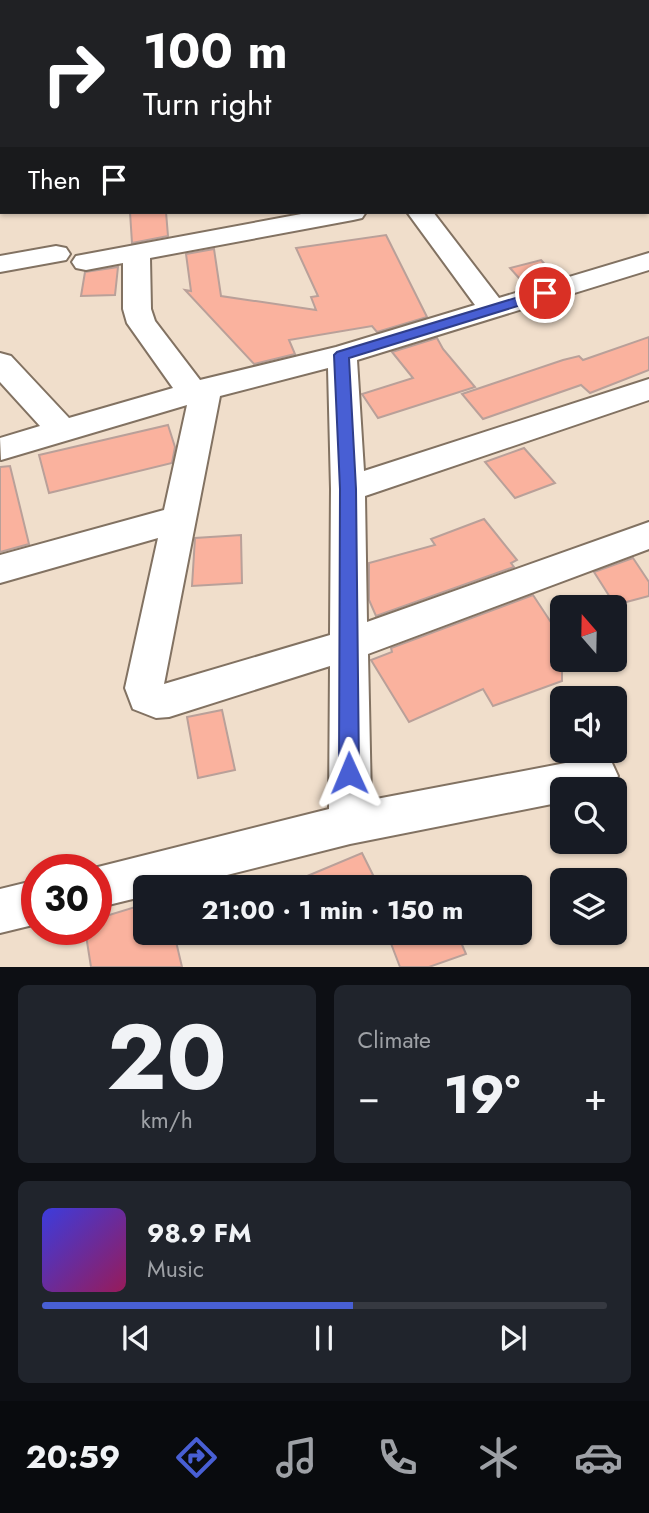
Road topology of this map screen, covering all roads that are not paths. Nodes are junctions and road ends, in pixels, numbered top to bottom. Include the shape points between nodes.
1 (342, 214) edge
2 (422, 214) edge
3 (136, 253) junction
4 (56, 254) dead end
5 (649, 261) edge
6 (86, 262) dead end
7 (0, 264) edge
8 (493, 309) junction
9 (342, 355) junction
10 (0, 363) edge
11 (649, 389) edge
12 (200, 391) junction
13 (62, 431) junction
14 (1, 449) edge
15 (348, 489) junction
16 (181, 518) junction
17 (649, 535) edge
18 (0, 569) edge
19 (348, 645) junction
20 (597, 776) dead end
21 (350, 824) junction
22 (112, 883) edge
23 (21, 906) edge
24 (0, 911) edge

1 - 3 street
2 - 8 street
3 - 6 street
3 - 12 street via 141,323
4 - 7 street
5 - 8 street
8 - 9 street
9 - 12 street
9 - 15 street
10 - 13 street
11 - 15 street
12 - 13 street
12 - 16 street
13 - 14 street
15 - 19 street
16 - 18 street
16 - 19 street via 144,688 147,698 169,700
17 - 19 street
19 - 21 street
20 - 21 street
21 - 22 street
23 - 24 street

